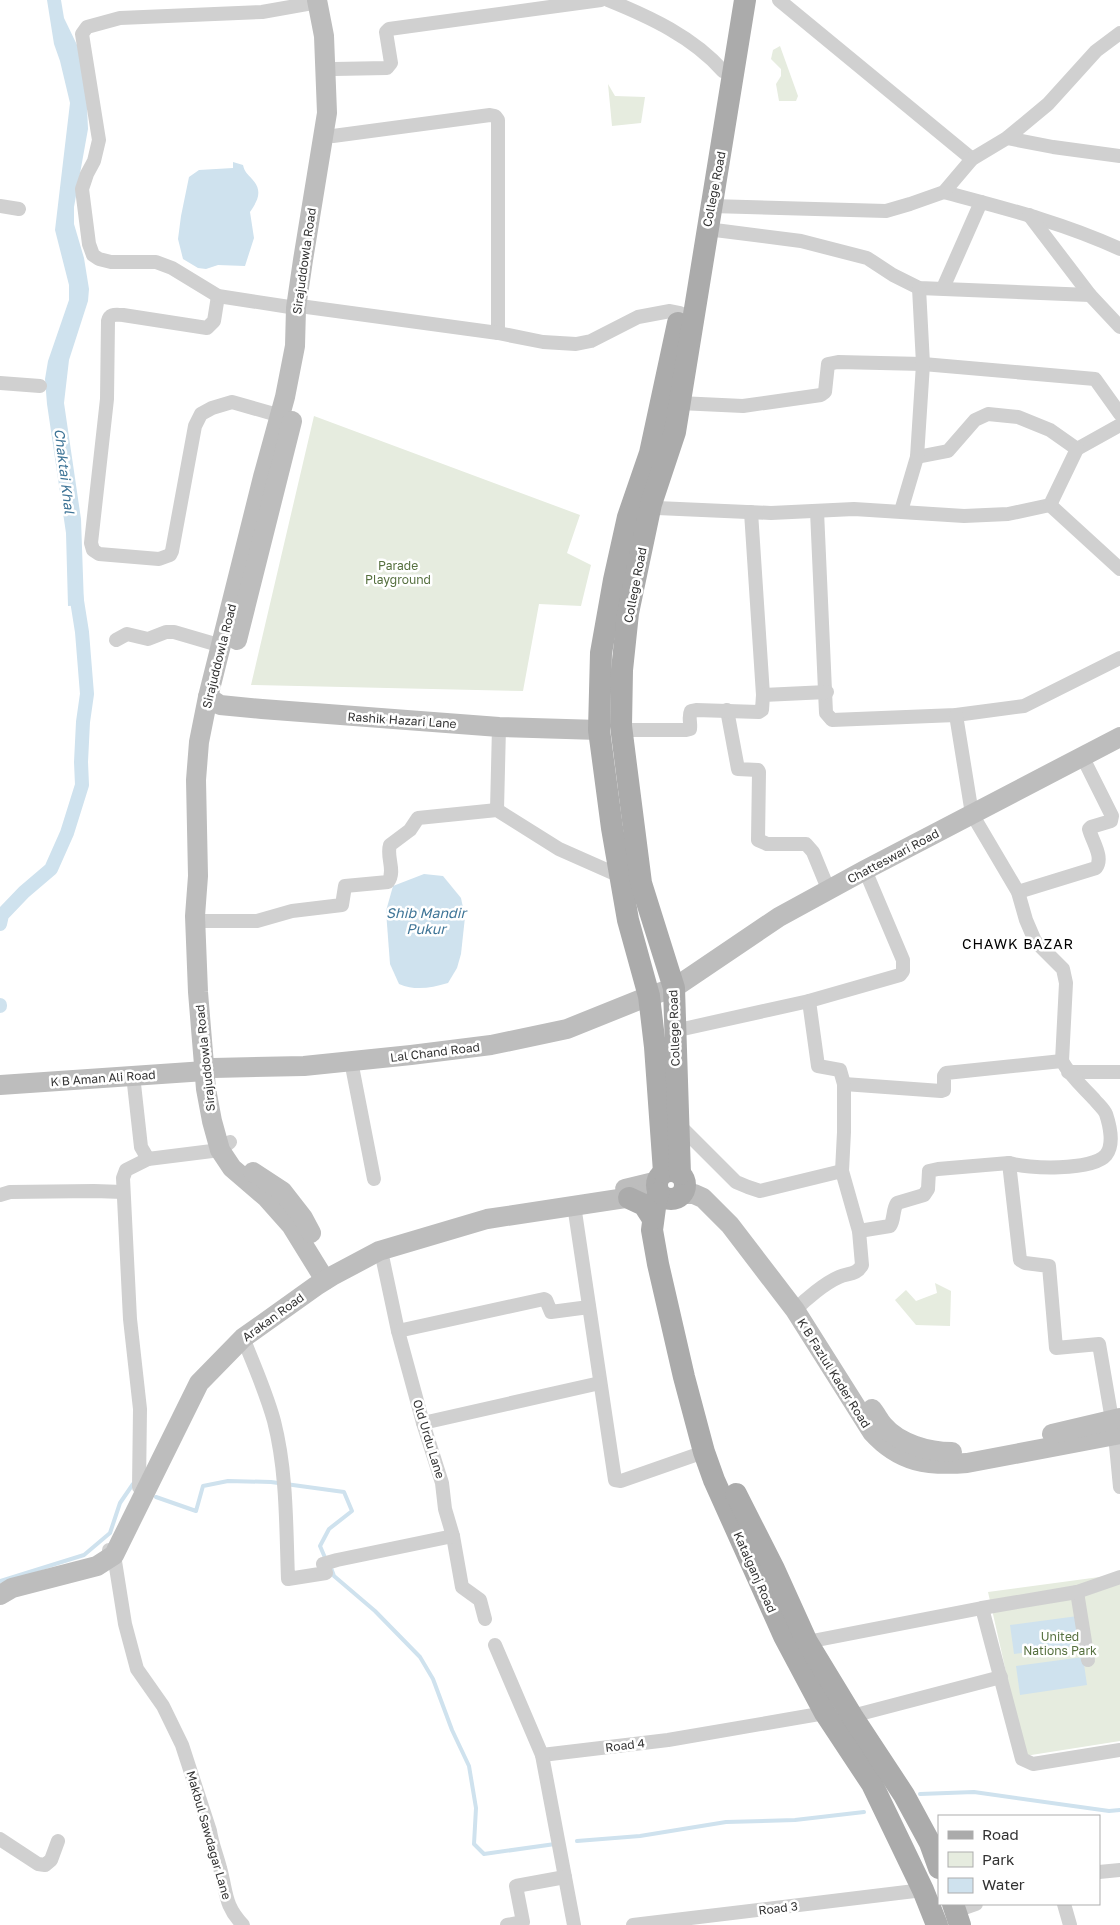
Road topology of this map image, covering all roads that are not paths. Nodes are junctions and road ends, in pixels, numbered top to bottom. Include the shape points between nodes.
1 (601, 0) edge
2 (608, 0) edge
3 (730, 0) edge
4 (745, 0) edge
5 (778, 0) edge
6 (321, 1) edge
7 (1120, 33) edge
8 (334, 69) junction
9 (723, 71) junction
10 (333, 136) junction
11 (1007, 138) junction
12 (1120, 156) edge
13 (972, 159) junction
14 (944, 192) junction
15 (980, 202) junction
16 (0, 206) edge
17 (711, 206) junction
18 (19, 209) dead end
19 (1029, 215) junction
20 (707, 229) junction
21 (1120, 249) edge
22 (919, 288) junction
23 (943, 288) junction
24 (1090, 295) junction
25 (218, 296) junction
26 (302, 308) junction
27 (680, 313) junction
28 (1120, 326) edge
29 (498, 333) junction
30 (923, 364) junction
31 (0, 383) edge
32 (40, 386) dead end
33 (679, 403) junction
34 (274, 414) dead end
35 (1120, 414) edge
36 (1120, 425) edge
37 (1077, 449) junction
38 (916, 457) junction
39 (642, 502) junction
40 (1050, 505) junction
41 (817, 511) junction
42 (901, 511) junction
43 (750, 512) junction
44 (1120, 569) edge
45 (116, 640) dead end
46 (222, 644) junction
47 (1120, 658) edge
48 (826, 692) junction
49 (763, 695) junction
50 (214, 701) junction
51 (727, 710) junction
52 (956, 715) junction
53 (499, 727) junction
54 (621, 727) junction
55 (599, 730) junction
56 (1120, 737) edge
57 (1082, 756) junction
58 (497, 810) junction
59 (972, 814) junction
60 (865, 870) junction
61 (620, 876) junction
62 (828, 890) junction
63 (1018, 892) junction
64 (205, 921) junction
65 (674, 988) junction
66 (649, 996) junction
67 (809, 1001) junction
68 (674, 1030) junction
69 (351, 1061) junction
70 (1065, 1066) junction
71 (208, 1067) junction
72 (1120, 1072) edge
73 (133, 1075) junction
74 (0, 1076) edge
75 (844, 1084) junction
76 (0, 1085) edge
77 (679, 1125) junction
78 (225, 1146) junction
79 (148, 1159) junction
80 (1009, 1163) junction
81 (842, 1171) junction
82 (374, 1179) dead end
83 (672, 1185) junction
84 (123, 1192) junction
85 (0, 1195) edge
86 (629, 1198) junction
87 (574, 1205) junction
88 (653, 1219) junction
89 (859, 1231) junction
90 (381, 1251) junction
91 (326, 1273) junction
92 (799, 1306) junction
93 (589, 1307) junction
94 (398, 1331) junction
95 (243, 1338) junction
96 (600, 1383) junction
97 (423, 1423) junction
98 (1117, 1427) edge
99 (704, 1452) junction
100 (140, 1484) junction
101 (1120, 1487) edge
102 (453, 1536) junction
103 (111, 1552) junction
104 (1120, 1577) edge
105 (0, 1583) edge
106 (1077, 1592) junction
107 (0, 1595) edge
108 (982, 1608) junction
109 (485, 1619) dead end
110 (807, 1642) junction
111 (495, 1645) dead end
112 (1088, 1660) dead end
113 (1001, 1677) junction
114 (825, 1714) junction
115 (852, 1716) junction
116 (1120, 1750) edge
117 (542, 1754) junction
118 (0, 1839) edge
119 (58, 1841) dead end
120 (938, 1865) edge
121 (1120, 1870) edge
122 (1100, 1872) edge
123 (565, 1877) junction
124 (923, 1890) junction
125 (1064, 1905) edge
126 (243, 1925) edge
127 (507, 1925) edge
128 (574, 1925) edge
129 (634, 1925) edge
130 (937, 1925) edge
131 (1070, 1925) edge

1 - 8 street via 390,29 386,32 391,63 388,68
2 - 9 street via 651,17 712,59
3 - 9 main road, College Road
4 - 17 main road, College Road
5 - 13 street
6 - 8 main road, Sirajuddowla Road via 332,32
6 - 25 street via 262,12 120,18 87,27 82,34 99,140 82,189 93,255 111,262 156,262
6 - 26 main road, Sirajuddowla Road via 328,113
7 - 11 street via 1096,51 1048,104
8 - 10 main road, Sirajuddowla Road
9 - 27 main road, College Road
10 - 26 main road, Sirajuddowla Road
10 - 29 street via 495,116 498,120
11 - 12 street
11 - 13 street
13 - 14 street
14 - 15 street
14 - 17 street via 886,211
15 - 19 street
15 - 23 street
16 - 18 street
17 - 20 main road, College Road
19 - 21 street via 1088,234
19 - 24 street
20 - 22 street via 801,241 867,258
20 - 33 main road, College Road
22 - 23 street
22 - 30 street
23 - 24 street
24 - 28 street
25 - 26 street
25 - 34 street via 214,321 207,328 123,315 112,314 109,317 107,399 93,550 99,554 159,559 170,555 200,414 232,402
26 - 29 street
26 - 46 main road, Sirajuddowla Road via 285,397
26 - 50 main road, Sirajuddowla Road via 290,429
27 - 29 street via 670,310 638,317 590,341 576,344 543,342
27 - 39 main road, College Road
30 - 33 street via 838,362 828,364 825,392 821,395 743,406
30 - 35 street via 1095,379
30 - 38 street
31 - 32 street
33 - 39 main road, College Road via 675,432
36 - 37 street
37 - 38 street via 1050,430 1018,418 988,414 975,420 948,451
37 - 40 street
38 - 42 street
39 - 43 street via 657,508
39 - 54 main road, College Road via 622,670
39 - 55 main road, College Road via 628,517 614,580 601,653
40 - 42 street via 1008,514 964,516
40 - 44 street
41 - 42 street
41 - 43 street
41 - 48 street
43 - 49 street
45 - 46 street via 127,634 148,639 174,632
46 - 50 main road, Sirajuddowla Road
47 - 52 street via 1024,706
48 - 49 street
48 - 52 street via 826,714 832,720
49 - 51 street via 763,706 759,712
50 - 53 main road, Rashik Hazari Lane
50 - 64 main road, Sirajuddowla Road via 207,776
50 - 71 main road, Sirajuddowla Road via 199,742 196,780 197,983
51 - 54 street via 691,712 690,729 686,730 624,730
51 - 62 street via 738,768 759,772 758,840 767,844 806,844 813,852
52 - 59 street
53 - 55 main road, Rashik Hazari Lane
53 - 58 street
54 - 65 main road, College Road via 641,883
55 - 61 main road, College Road
56 - 57 main road, Chatteswari Road
57 - 59 main road, Chatteswari Road
57 - 63 street via 1112,816 1111,821 1089,829 1099,858 1098,866
58 - 61 street via 559,849
58 - 64 street via 418,818 410,830 390,844 390,880 345,886 342,905 292,911 257,921
59 - 60 main road, Chatteswari Road
59 - 63 street
60 - 62 main road, Chatteswari Road
60 - 67 street via 903,960 904,971
61 - 66 main road, College Road via 628,920
62 - 65 main road, Chatteswari Road via 779,917
63 - 70 street via 1035,941 1062,969 1066,983
64 - 71 main road, Sirajuddowla Road
65 - 66 main road, Lal Chand Road
65 - 68 main road, College Road
66 - 69 main road, Lal Chand Road via 567,1029 491,1045
66 - 83 main road, College Road
67 - 68 street
67 - 75 street via 818,1066 840,1070
68 - 77 main road, College Road
69 - 71 main road, Lal Chand Road via 304,1066
69 - 82 street
70 - 72 street
70 - 75 street via 946,1073 946,1087 941,1091
70 - 80 street via 1106,1112 1111,1135 1106,1155 1092,1163 1047,1169
71 - 73 main road, K B Aman Ali Road
71 - 74 main road, K B Aman Ali Road
71 - 78 main road, Sirajuddowla Road via 212,1121
73 - 76 main road, K B Aman Ali Road
73 - 79 street via 141,1147
75 - 81 street
77 - 81 street via 736,1182 748,1188 760,1191
77 - 83 main road, College Road
78 - 79 street
78 - 91 main road, Sirajuddowla Road via 232,1168 267,1198
79 - 84 street via 126,1170
80 - 89 street via 929,1171 928,1189 924,1195 897,1203 890,1226
80 - 98 street via 1020,1260 1049,1266 1056,1348 1098,1344
81 - 89 street
83 - 86 main road, Arakan Road
83 - 88 main road, Katalganj Road via 656,1200
83 - 91 main road, Arakan Road via 553,1196 483,1210 381,1241
83 - 92 main road, K B Fazlul Kader Road via 701,1182 718,1194
83 - 110 main road, Katalganj Road via 667,1212 669,1242 702,1403 726,1473
84 - 85 street via 10,1192
84 - 100 street via 130,1319 140,1409
86 - 87 main road, Arakan Road
86 - 88 main road via 644,1205
87 - 90 main road, Arakan Road via 487,1219
87 - 93 street
88 - 99 main road, Katalganj Road via 658,1264
89 - 92 street via 860,1269 838,1277
90 - 91 main road, Arakan Road
90 - 94 street, Old Urdu Lane
91 - 95 main road, Arakan Road
91 - 100 main road, Arakan Road via 232,1334 212,1353 196,1376
92 - 98 main road, K B Fazlul Kader Road via 872,1432 882,1443 906,1458 933,1464 967,1462
93 - 94 street via 551,1312 544,1299
93 - 96 street
94 - 97 street, Old Urdu Lane
95 - 102 street via 274,1422 283,1474 288,1579 326,1573 323,1564 337,1560
95 - 103 main road, Arakan Road via 199,1383
96 - 97 street
96 - 99 street via 615,1480 621,1481
97 - 102 street, Old Urdu Lane via 442,1483
98 - 101 street
99 - 114 main road, Katalganj Road via 780,1628
100 - 103 main road, Arakan Road
102 - 109 street, Old Urdu Lane via 462,1588 480,1600
103 - 105 main road
103 - 107 main road via 97,1566 12,1588
103 - 126 street, Makbul Sawdagar Lane via 137,1668 164,1706 182,1745 210,1830 226,1900
104 - 106 street
106 - 108 street
106 - 112 street
108 - 110 street
108 - 113 street
110 - 115 main road, Katalganj Road
111 - 117 street
113 - 115 street
113 - 116 street via 1022,1759 1027,1763
114 - 117 street, Road 4 via 668,1740
114 - 124 main road, Katalganj Road via 872,1784
115 - 120 main road, Katalganj Road via 904,1795
117 - 123 street
118 - 119 street via 38,1864 45,1865 51,1860
121 - 122 street
123 - 127 street via 516,1886 522,1922
123 - 128 street
124 - 129 street, Road 3
124 - 130 main road, Katalganj Road
125 - 131 street

